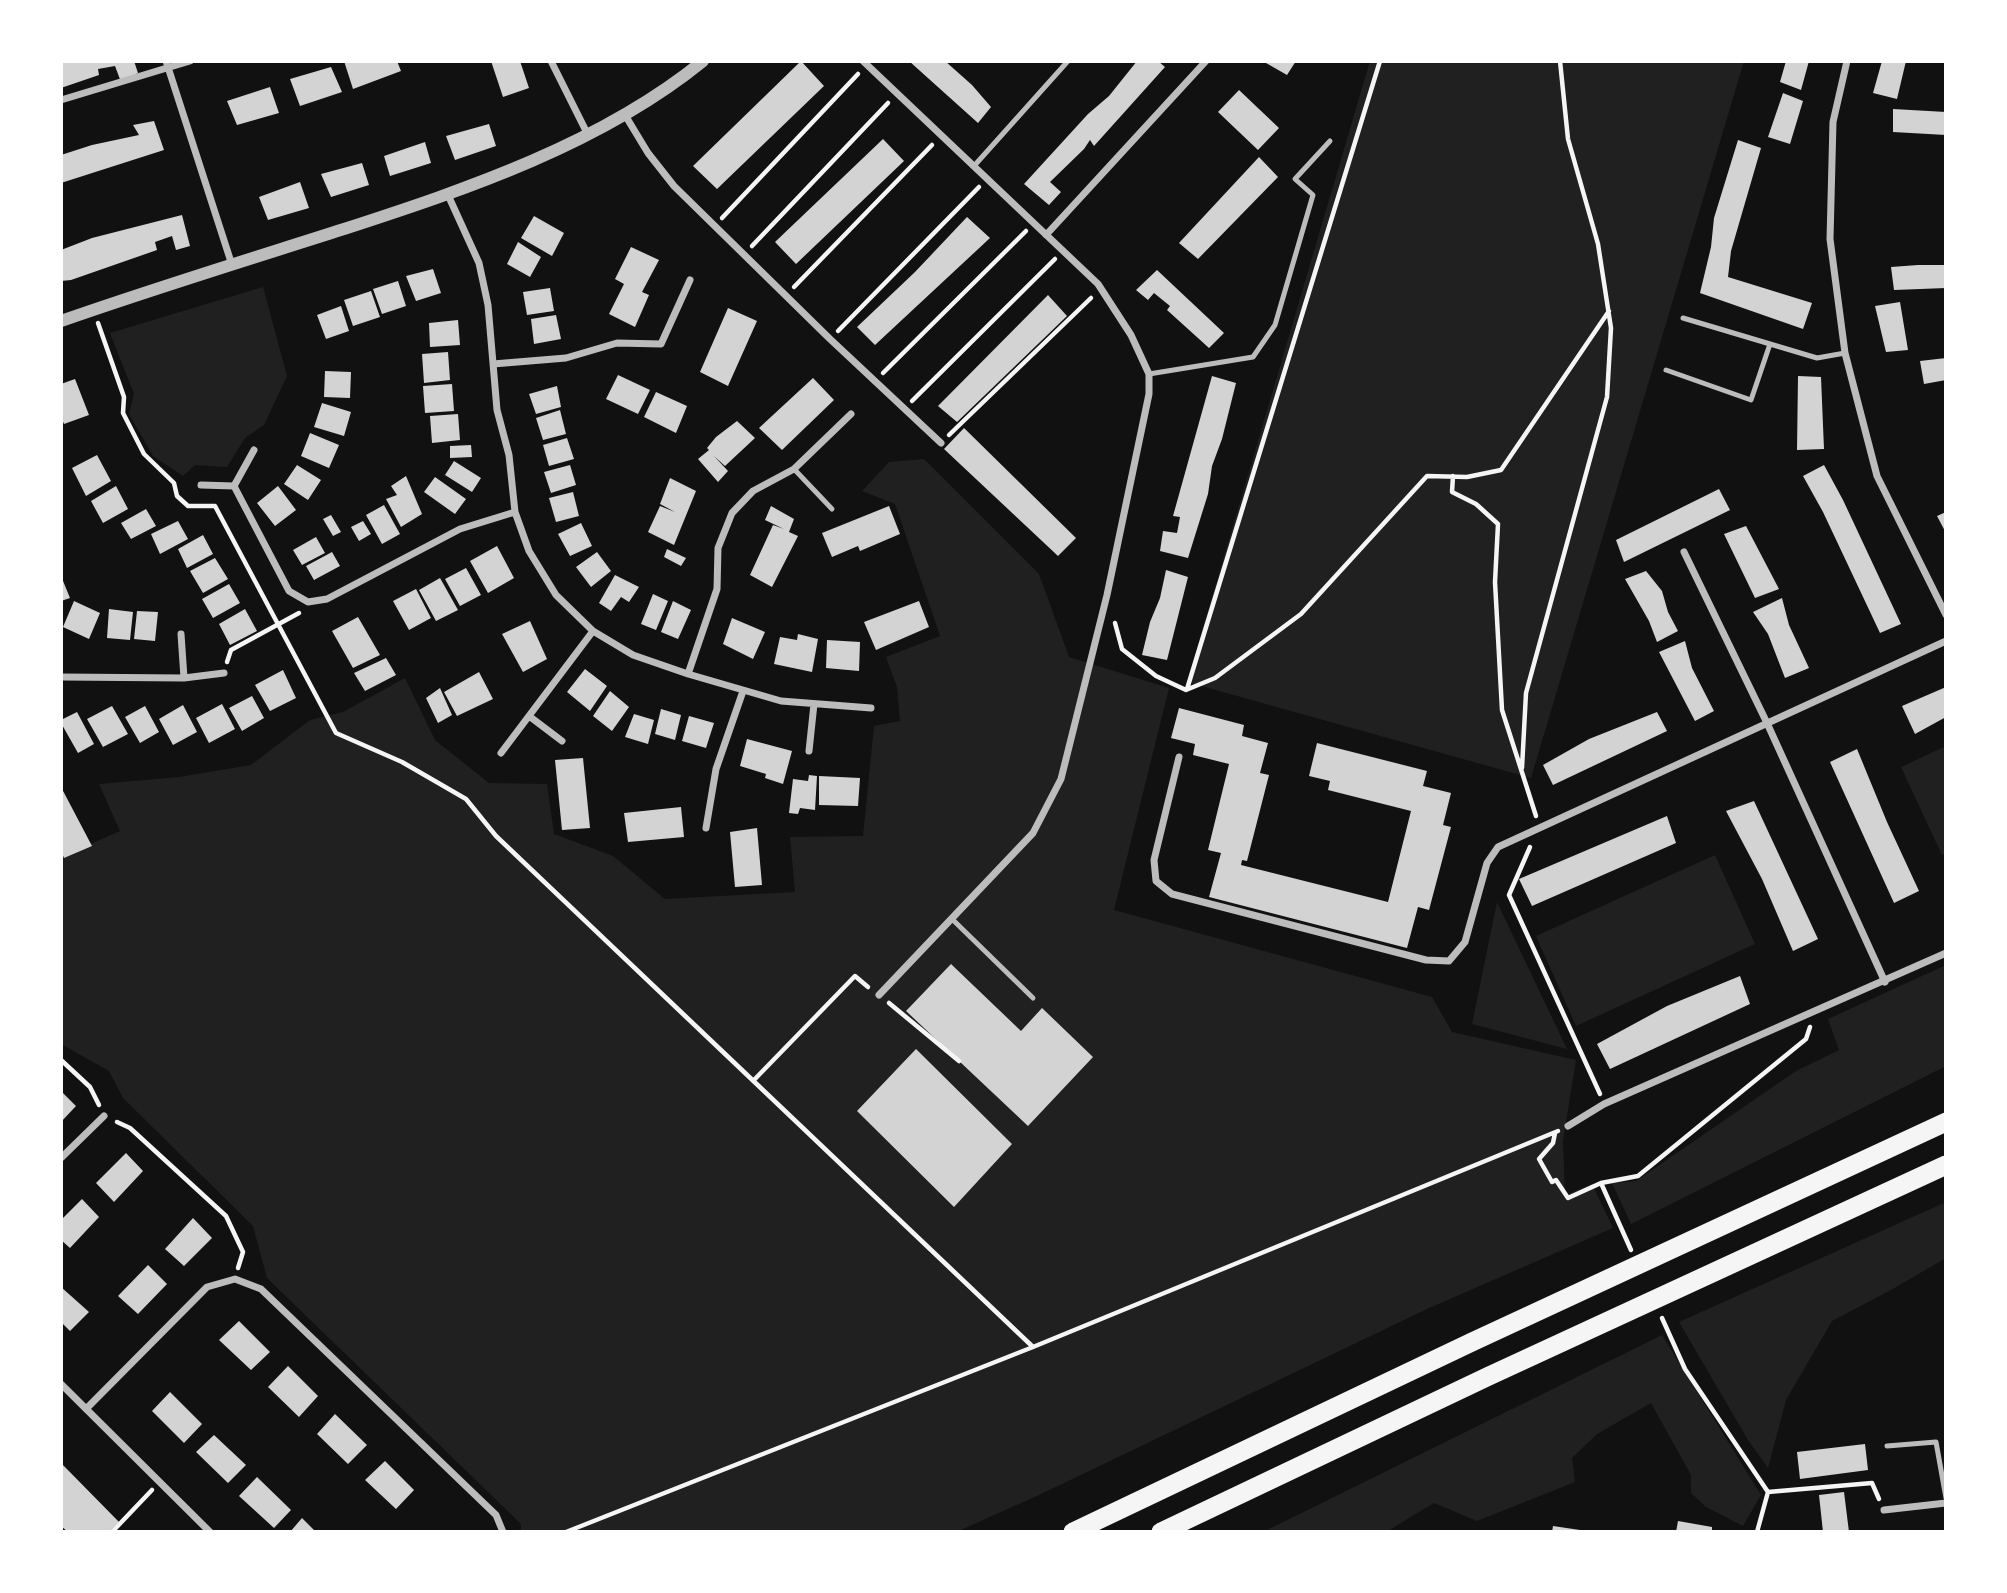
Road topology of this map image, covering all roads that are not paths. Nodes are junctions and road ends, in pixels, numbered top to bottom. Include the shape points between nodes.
1 (190, 61) edge
2 (551, 61) edge
3 (703, 61) edge
4 (1068, 61) edge
5 (1206, 61) edge
6 (1847, 61) edge
7 (865, 63) edge
8 (167, 64) edge
9 (61, 100) edge
10 (625, 115) junction
11 (587, 135) junction
12 (1330, 141) dead end
13 (974, 166) junction
14 (448, 195) junction
15 (1046, 235) junction
16 (232, 265) junction
17 (690, 281) dead end
18 (1684, 318) dead end
19 (61, 321) edge
20 (1770, 344) junction
21 (1845, 353) junction
22 (493, 364) junction
23 (1666, 370) dead end
24 (1149, 374) junction
25 (851, 414) dead end
26 (941, 443) road end
27 (254, 450) dead end
28 (794, 469) junction
29 (201, 485) dead end
30 (234, 486) junction
31 (832, 509) dead end
32 (515, 512) junction
33 (1684, 552) dead end
34 (1946, 615) edge
35 (593, 631) junction
36 (181, 634) dead end
37 (1946, 640) edge
38 (224, 673) road end
39 (688, 674) junction
40 (61, 677) edge
41 (184, 678) junction
42 (743, 691) junction
43 (814, 704) junction
44 (872, 708) dead end
45 (529, 716) junction
46 (1767, 723) junction
47 (562, 741) dead end
48 (809, 751) dead end
49 (501, 752) dead end
50 (1179, 757) dead end
51 (706, 828) dead end
52 (952, 919) junction
53 (1946, 953) edge
54 (1885, 982) junction
55 (879, 995) road end
56 (1033, 998) dead end
57 (104, 1116) road end
58 (1946, 1122) edge
59 (1568, 1126) road end
60 (61, 1158) edge
61 (1946, 1165) edge
62 (61, 1384) edge
63 (86, 1409) junction
64 (1887, 1446) dead end
65 (1946, 1500) edge
66 (1884, 1510) road end
67 (210, 1532) edge
68 (503, 1532) edge
69 (1073, 1532) edge
70 (1161, 1532) edge

1 - 8 street
2 - 11 street
3 - 10 street
4 - 13 lane
5 - 15 street
6 - 21 street via 1833,122 1830,239
7 - 13 street
8 - 9 street
8 - 16 street
10 - 11 street
10 - 26 street via 674,186
11 - 14 street
12 - 24 lane via 1295,178 1313,195 1275,325 1253,357
13 - 15 street
14 - 16 street
14 - 22 street via 479,263
15 - 24 street via 1101,289 1131,335
16 - 19 street
17 - 22 street via 661,344 617,343 566,358
18 - 20 lane
20 - 21 lane via 1817,358
20 - 23 lane via 1751,400
21 - 34 street via 1877,476
22 - 32 street
24 - 52 street via 1149,394 1107,595 1061,779 1033,833
25 - 28 street
27 - 30 street
28 - 31 lane
28 - 39 street via 752,491 732,513 718,548 717,589
29 - 30 street
30 - 32 street via 289,591 308,602 327,599 460,529
32 - 35 street via 529,551 556,595
33 - 46 street
35 - 39 street via 634,655
35 - 45 street
36 - 41 street
37 - 46 street
38 - 41 street
39 - 42 street
40 - 41 street
42 - 43 street
42 - 51 street via 716,769
43 - 44 street
43 - 48 street
45 - 47 street
45 - 49 street
46 - 50 street via 1498,847 1487,863 1465,942 1449,961 1426,960 1172,894 1156,881 1154,860
46 - 54 street
52 - 55 street
52 - 56 lane
53 - 54 street
54 - 59 street via 1604,1104
57 - 60 street
58 - 69 highway
61 - 70 highway
62 - 63 street
63 - 67 street
63 - 68 street via 207,1287 236,1279 261,1289 496,1515
64 - 65 lane via 1936,1442
65 - 66 street

